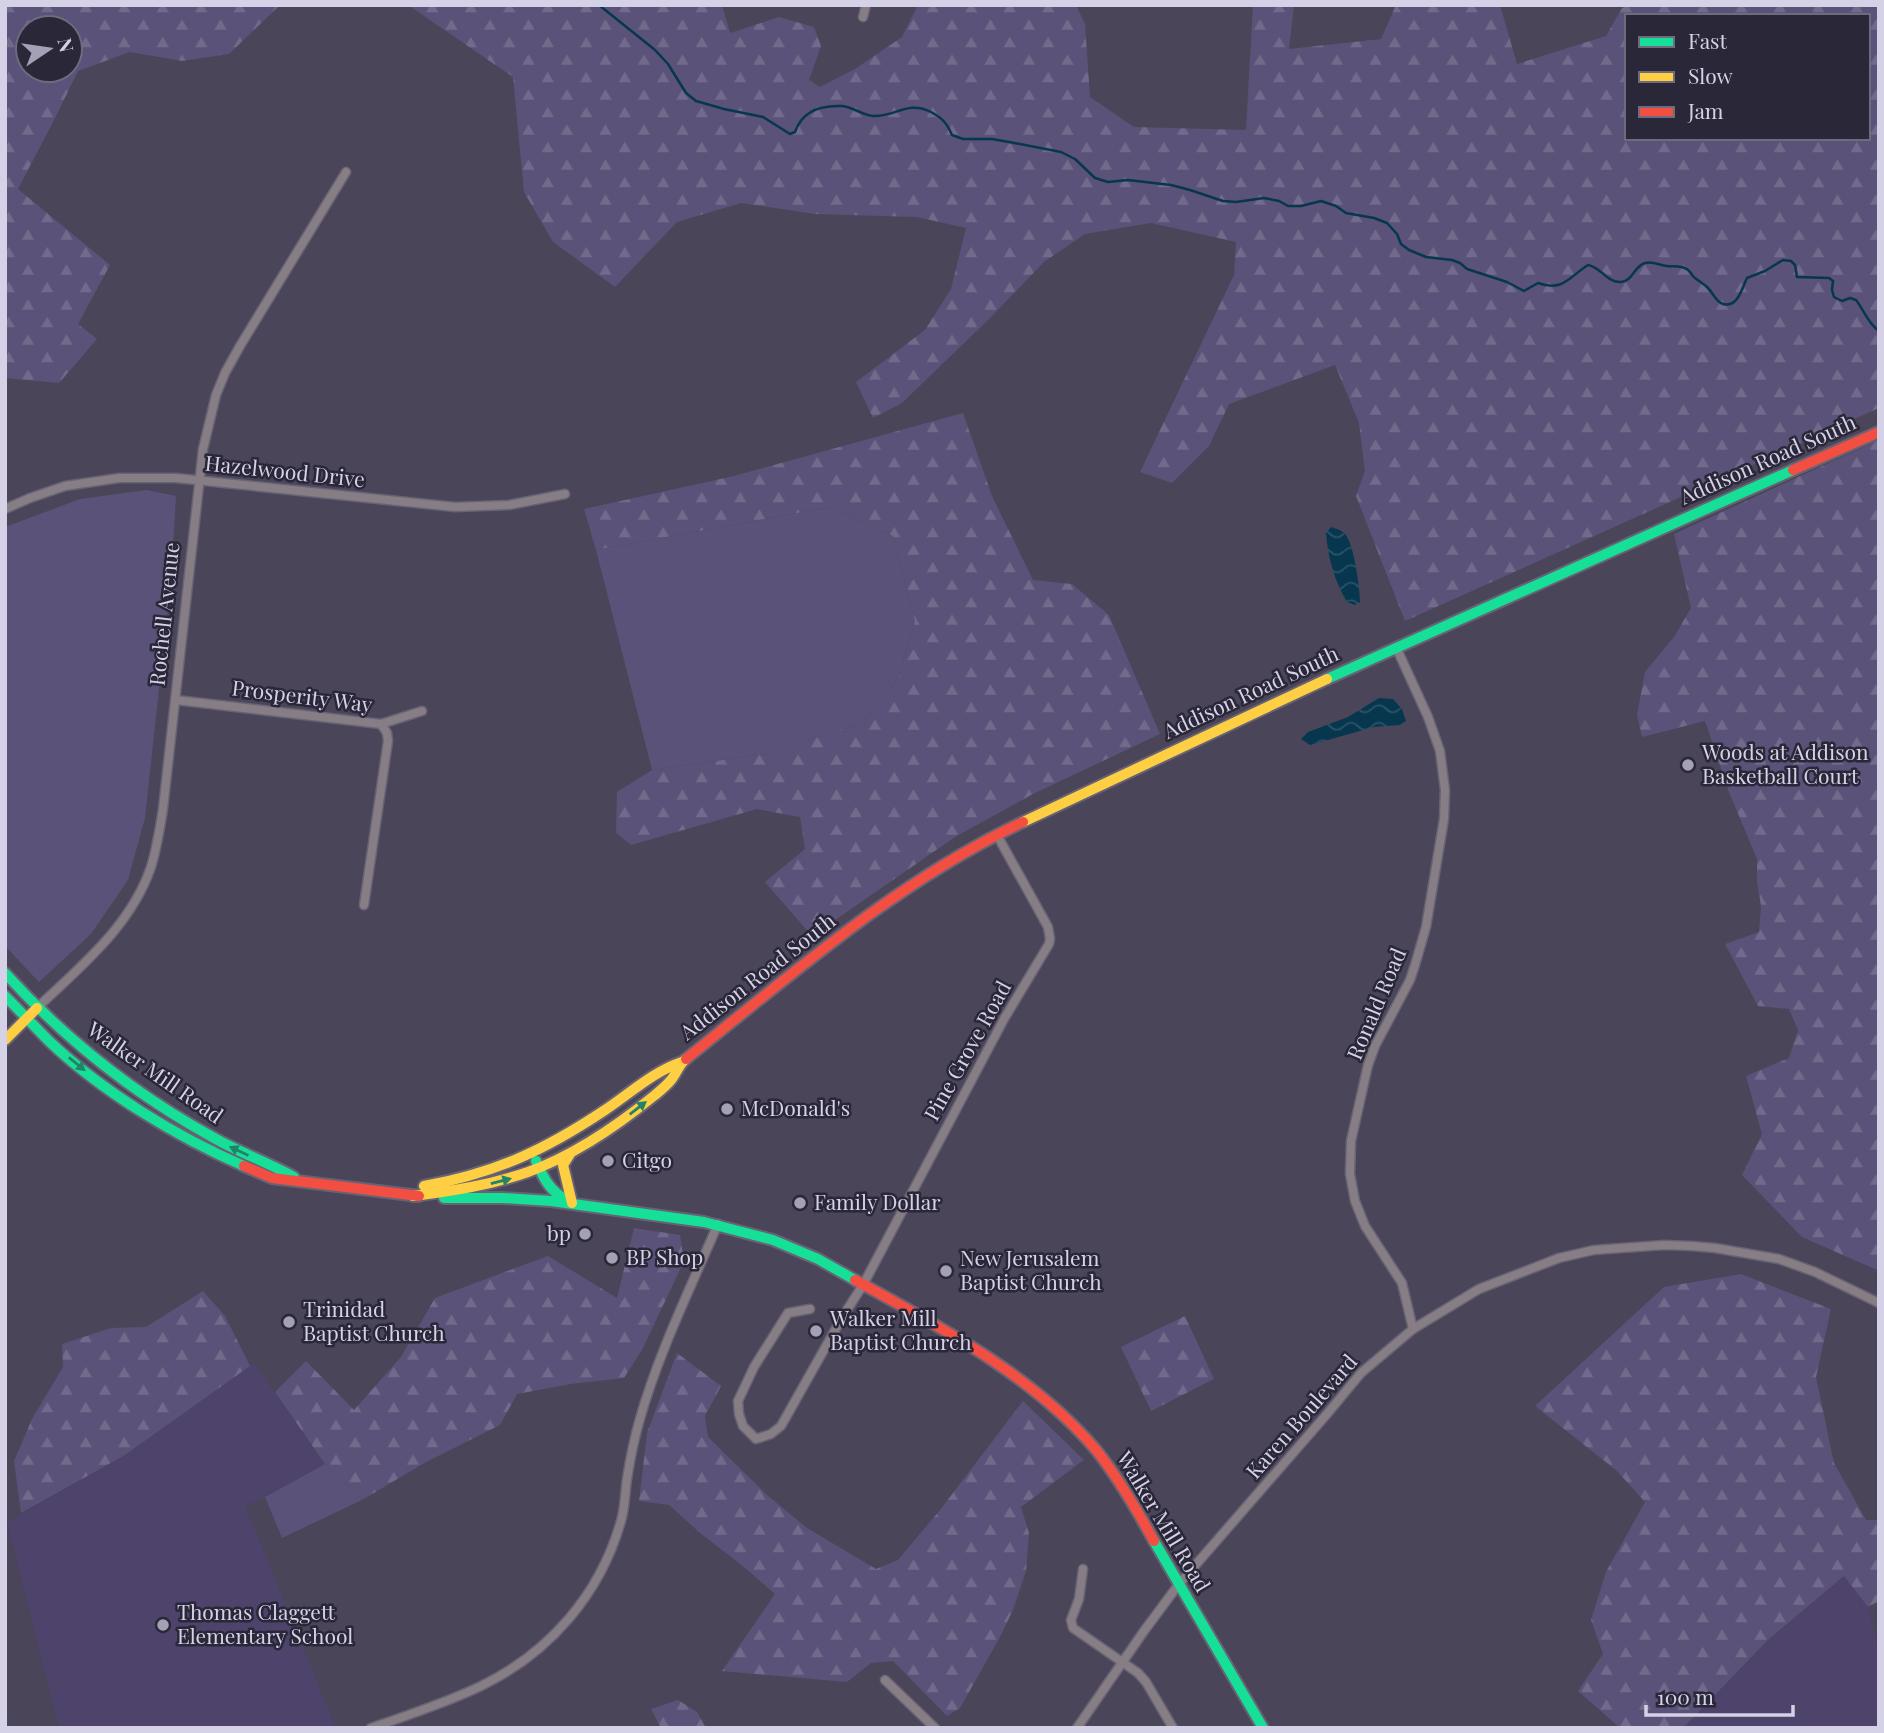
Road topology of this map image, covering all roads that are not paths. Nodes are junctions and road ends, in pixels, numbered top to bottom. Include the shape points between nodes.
1 (866, 5) edge
2 (863, 17) dead end
3 (346, 172) dead end
4 (1879, 432) edge
5 (199, 481) junction
6 (565, 494) dead end
7 (5, 509) edge
8 (1395, 647) junction
9 (176, 700) junction
10 (422, 711) dead end
11 (381, 724) junction
12 (997, 835) junction
13 (364, 905) dead end
14 (5, 973) edge
15 (5, 996) edge
16 (37, 1008) junction
17 (27, 1018) junction
18 (5, 1040) edge
19 (682, 1062) junction
20 (571, 1153) junction
21 (533, 1154) junction
22 (539, 1168) junction
23 (301, 1180) junction
24 (400, 1193) junction
25 (413, 1196) junction
26 (572, 1203) junction
27 (718, 1224) junction
28 (863, 1284) junction
29 (1879, 1303) edge
30 (810, 1309) dead end
31 (1413, 1329) junction
32 (1083, 1569) dead end
33 (1178, 1584) junction
34 (1123, 1662) junction
35 (885, 1680) dead end
36 (371, 1728) edge
37 (935, 1728) edge
38 (1077, 1728) edge
39 (1173, 1728) edge
40 (1263, 1728) edge

1 - 2 street
3 - 5 street, Rochell Avenue via 225,373 208,422
4 - 8 main road, Addison Road South
5 - 6 street, Hazelwood Drive via 455,507 509,505
5 - 7 street, Hazelwood Drive via 102,479 65,486
5 - 9 street, Rochell Avenue
8 - 12 main road, Addison Road South
8 - 31 street, Ronald Road via 1440,751 1444,820 1415,965 1368,1065 1351,1141 1350,1174 1365,1226 1402,1283
9 - 11 street, Prosperity Way
9 - 16 street, Rochell Avenue via 160,830 142,888 110,936
10 - 11 street, Prosperity Way
11 - 13 street via 387,741
12 - 19 main road, Addison Road South via 888,901
12 - 28 street, Pine Grove Road via 1048,927 1049,944
14 - 16 main road, Walker Mill Road
15 - 17 main road, Walker Mill Road
16 - 17 main road, Rochell Avenue
23 -> 16 main road, Walker Mill Road via 237,1151 162,1106 89,1055
17 - 18 main road, Rochell Avenue
17 -> 23 main road, Walker Mill Road via 79,1067 166,1126 270,1177
20 -> 19 main road, Addison Road South via 607,1132 670,1082
19 - 21 main road, Addison Road South
20 - 22 main road, Addison Road South
20 - 26 main road via 563,1165
21 - 22 main road
21 - 24 main road, Walker Mill Road via 496,1170
25 -> 22 main road, Addison Road South via 456,1191
22 - 26 main road via 548,1188
23 - 24 main road, Walker Mill Road
24 - 25 main road, Walker Mill Road
25 - 26 main road, Walker Mill Road
26 - 27 main road, Walker Mill Road
27 - 28 main road, Walker Mill Road via 793,1246
27 - 36 street via 652,1380 634,1439 616,1537 582,1603 531,1656 494,1679
28 - 30 street, Pine Grove Road via 781,1426 756,1439 743,1426 738,1401 788,1313
28 - 33 main road, Walker Mill Road via 1003,1367 1050,1404 1116,1477
29 - 31 street, Karen Boulevard via 1779,1259 1692,1246 1619,1247 1559,1258 1479,1289
31 - 33 street, Karen Boulevard via 1361,1373
32 - 34 street via 1071,1624
33 - 34 street, Karen Boulevard
33 - 40 main road, Walker Mill Road
34 - 38 street, Karen Boulevard
34 - 39 street via 1146,1682
35 - 37 street

